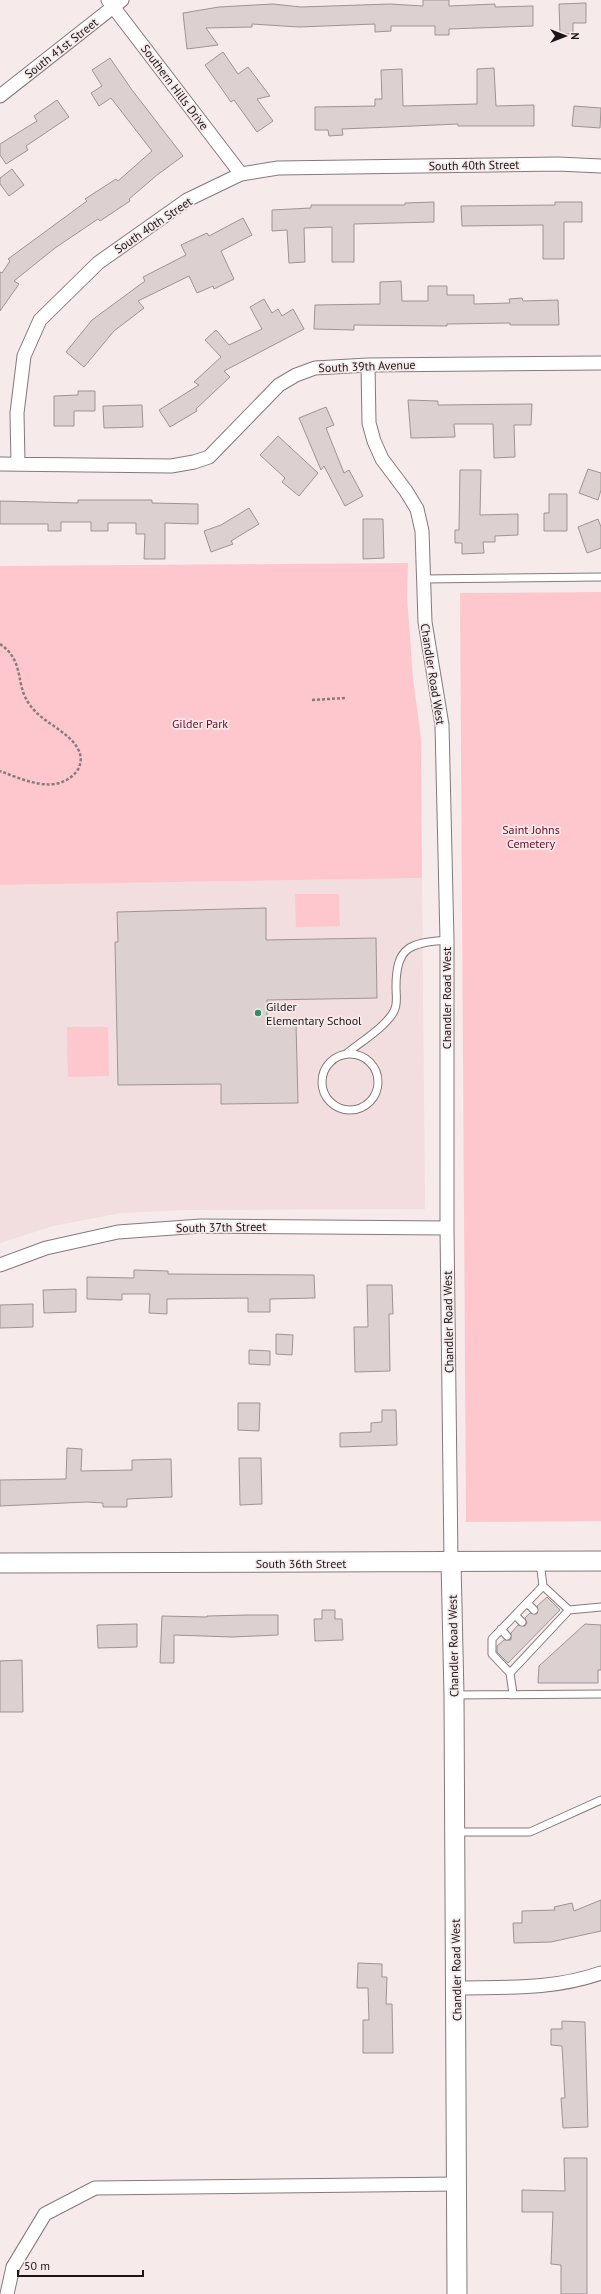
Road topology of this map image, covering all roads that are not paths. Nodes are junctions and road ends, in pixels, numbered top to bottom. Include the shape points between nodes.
1 (115, 2) edge
2 (0, 96) edge
3 (601, 166) edge
4 (241, 174) junction
5 (601, 363) edge
6 (368, 365) junction
7 (18, 463) junction
8 (0, 464) edge
9 (601, 577) edge
10 (423, 579) junction
11 (447, 940) junction
12 (346, 1054) junction
13 (447, 1228) junction
14 (0, 1265) edge
15 (601, 1561) edge
16 (451, 1562) junction
17 (540, 1562) junction
18 (0, 1563) edge
19 (543, 1586) junction
20 (527, 1603) junction
21 (601, 1607) edge
22 (534, 1610) dead end
23 (569, 1610) junction
24 (515, 1615) junction
25 (522, 1622) dead end
26 (501, 1629) junction
27 (507, 1636) dead end
28 (510, 1673) junction
29 (513, 1694) junction
30 (601, 1694) edge
31 (454, 1695) junction
32 (601, 1800) edge
33 (454, 1832) junction
34 (601, 1973) edge
35 (457, 1988) junction
36 (457, 2184) junction
37 (7, 2294) edge
38 (457, 2294) edge

1 - 2 street, South 41st Street
1 - 4 street, Southern Hills Drive
3 - 4 street, South 40th Street via 558,164 278,168
4 - 7 street, South 40th Street via 187,200 98,263 40,320 24,356 17,413
5 - 6 street, South 39th Avenue
6 - 7 street, South 39th Avenue via 315,368 296,375 279,385 209,457 194,462 171,466
6 - 10 street, Chandler Road West via 370,423 374,442 382,459 416,509 422,531
7 - 8 street, South 39th Avenue
9 - 10 lane
10 - 11 street, Chandler Road West via 424,622 442,725
11 - 12 lane via 415,944 403,953 396,968 397,1002 394,1012
11 - 13 street, Chandler Road West
12 - 12 lane via 330,1063 324,1071 322,1081 324,1090 332,1102 344,1109 354,1110 370,1102 375,1095 378,1078 376,1070 363,1057
13 - 14 street, South 37th Street via 201,1226 118,1232 46,1248
13 - 16 street, Chandler Road West
15 - 17 main road, South 36th Street
16 - 17 main road, South 36th Street
16 - 18 main road, South 36th Street
16 - 31 main road, Chandler Road West
17 - 19 lane
19 - 20 lane
19 - 23 lane
20 - 22 lane
20 - 24 lane
21 - 23 lane
23 - 28 lane via 549,1625 524,1652
24 - 25 lane
24 - 26 lane
26 - 27 lane
26 - 28 lane via 492,1639 492,1654
28 - 29 lane
29 - 30 lane
29 - 31 lane
31 - 33 main road, Chandler Road West
32 - 33 lane via 530,1832
33 - 35 main road, Chandler Road West
34 - 35 street via 579,1981 547,1987
35 - 36 main road, Chandler Road West
36 - 37 street via 95,2188 44,2214 13,2267
36 - 38 main road, Chandler Road West

